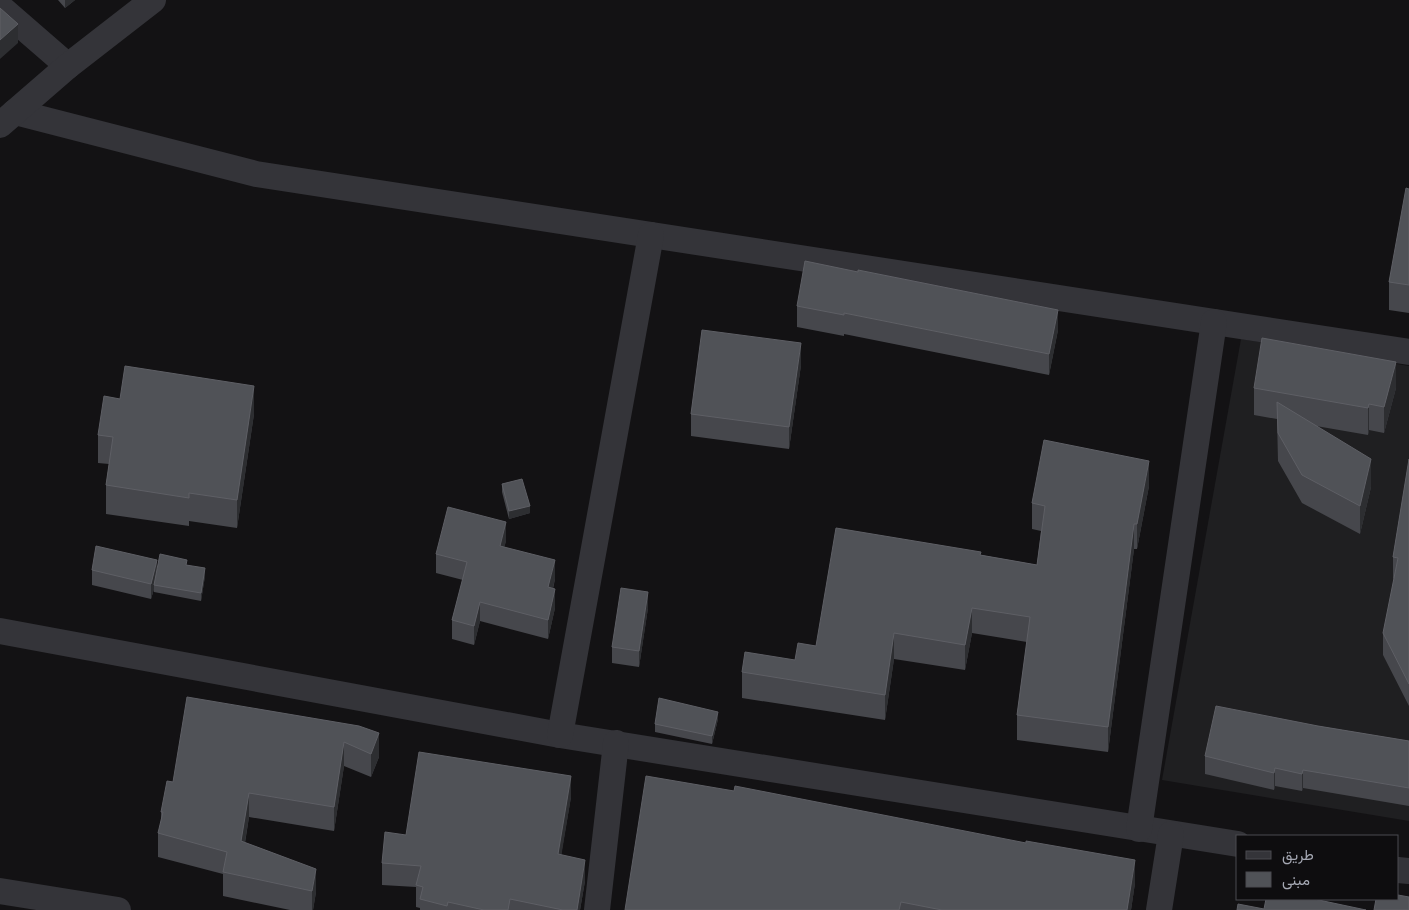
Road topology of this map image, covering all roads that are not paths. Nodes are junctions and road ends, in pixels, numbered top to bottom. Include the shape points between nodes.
1 (153, 0) edge
2 (0, 7) edge
3 (68, 66) junction
4 (8, 119) edge
5 (651, 235) junction
6 (1214, 322) junction
7 (1409, 352) edge
8 (0, 630) edge
9 (560, 735) junction
10 (616, 743) junction
11 (1139, 828) junction
12 (1171, 834) junction
13 (1236, 844) edge
14 (0, 891) edge
15 (118, 910) edge
16 (597, 910) edge
17 (1159, 910) edge

1 - 3 street
2 - 3 street
3 - 4 street
4 - 5 street via 256,174
5 - 6 street
5 - 9 street
6 - 7 street
6 - 11 street
8 - 9 street
9 - 10 street
10 - 11 street
10 - 16 street
11 - 12 street
12 - 13 street
12 - 17 street
14 - 15 street

